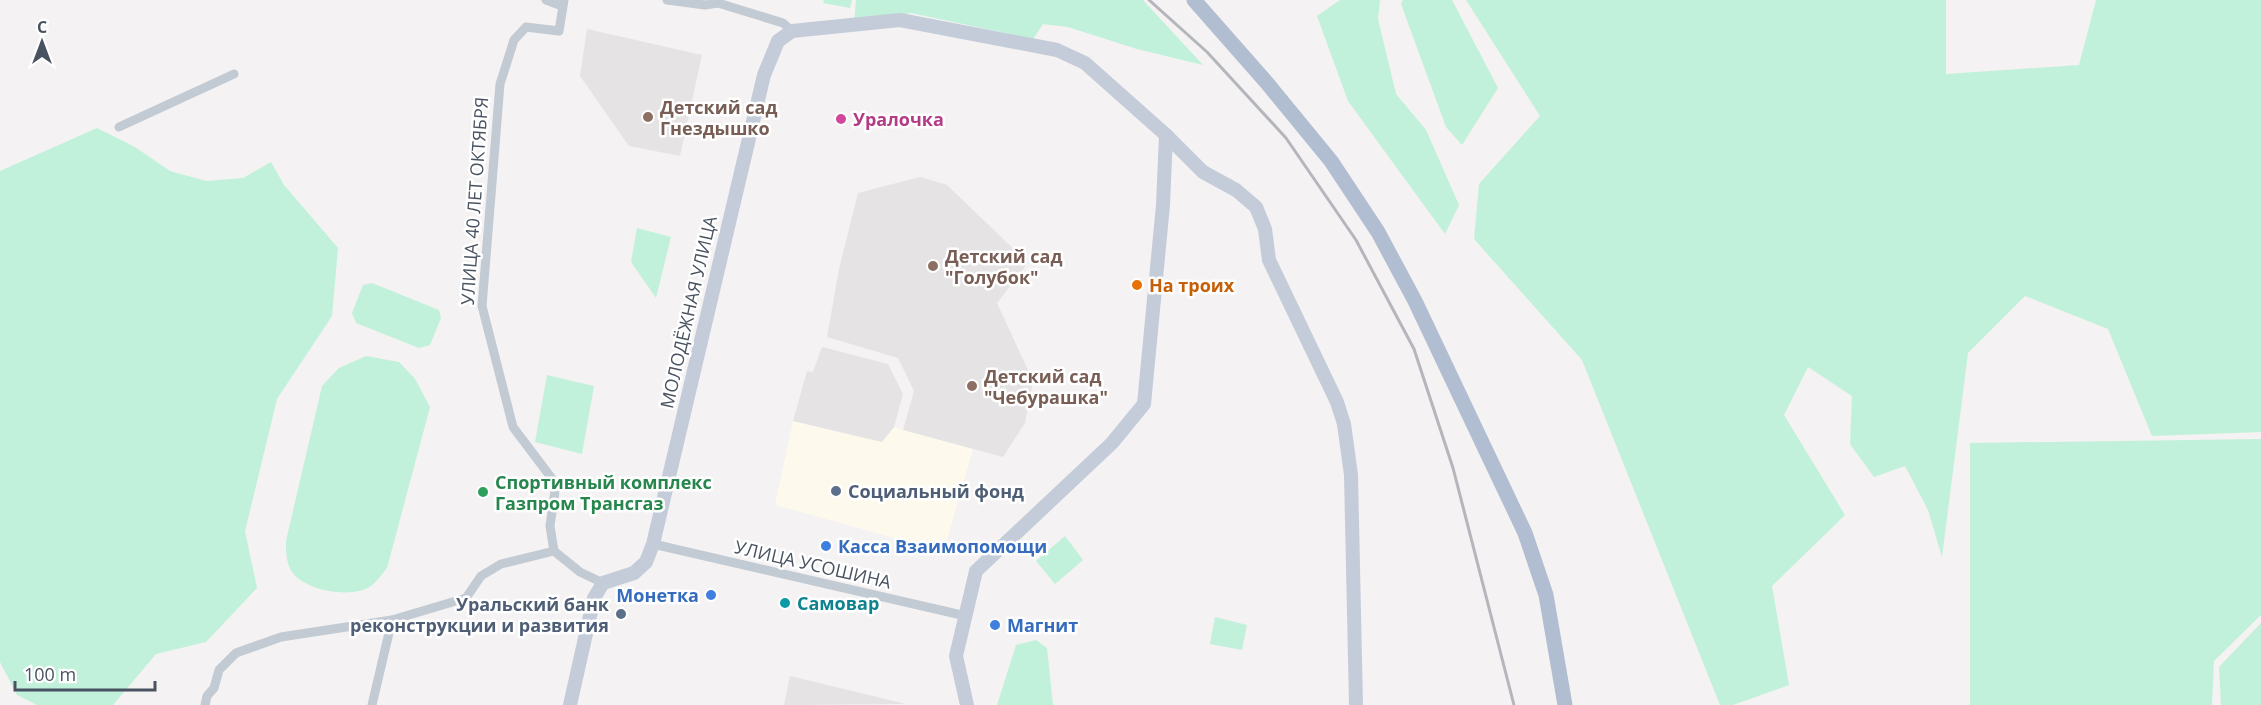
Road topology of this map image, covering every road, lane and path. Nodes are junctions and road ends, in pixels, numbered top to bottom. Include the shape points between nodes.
1 (546, 0) edge
2 (667, 0) edge
3 (1194, 0) edge
4 (563, 3) edge
5 (792, 31) junction
6 (234, 74) dead end
7 (119, 127) dead end
8 (1166, 135) junction
9 (653, 544) junction
10 (554, 551) junction
11 (603, 583) junction
12 (966, 616) junction
13 (392, 621) junction
14 (205, 705) edge
15 (372, 705) edge
16 (570, 705) edge
17 (967, 705) edge
18 (1356, 705) edge
19 (1565, 705) edge

1 - 4 street
2 - 5 street via 718,3 783,23
3 - 19 main road via 1268,82 1331,161 1378,232 1415,301 1525,533 1546,595
4 - 10 street, УЛИЦА 40 ЛЕТ ОКТЯБРЯ via 559,31 526,27 514,40 500,84 482,306 513,427 556,484 550,525
5 - 8 street via 900,20 1057,50 1084,63
5 - 9 street, МОЛОДЁЖНАЯ УЛИЦА via 778,41 764,75
6 - 7 street
8 - 12 street via 1144,404 1112,443 976,571
8 - 18 street via 1203,172 1236,190 1256,207 1265,229 1269,260 1344,424 1351,475
9 - 11 street, МОЛОДЁЖНАЯ УЛИЦА via 646,562 634,573
9 - 12 street, УЛИЦА УСОШИНА
10 - 11 street via 580,572
10 - 13 street via 501,564 481,576 466,598
11 - 16 street via 594,598
12 - 17 street via 956,656
13 - 14 street via 281,637 236,652 219,670
13 - 15 street

